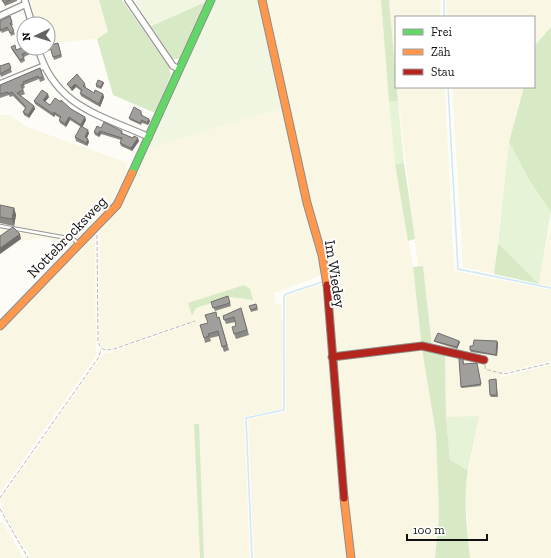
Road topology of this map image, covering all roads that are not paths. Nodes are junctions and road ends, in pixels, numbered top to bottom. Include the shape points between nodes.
1 (128, 0) edge
2 (211, 0) edge
3 (262, 0) edge
4 (25, 2) edge
5 (0, 16) edge
6 (29, 16) edge
7 (41, 56) edge
8 (44, 66) junction
9 (179, 69) junction
10 (0, 84) edge
11 (149, 137) junction
12 (0, 226) edge
13 (79, 244) junction
14 (0, 326) edge
15 (332, 357) junction
16 (484, 360) road end
17 (350, 558) edge

1 - 9 street via 173,66
2 - 9 street, Nottebrocksweg
3 - 15 street, Im Wiedey via 306,203 322,255
4 - 5 street
4 - 6 street
7 - 8 street
8 - 10 street
8 - 11 street via 56,86 79,105
9 - 11 street, Nottebrocksweg
11 - 13 street, Nottebrocksweg via 121,197
12 - 13 lane via 73,239
13 - 14 street, Nottebrocksweg
15 - 16 street via 422,346
15 - 17 street, Im Wiedey

